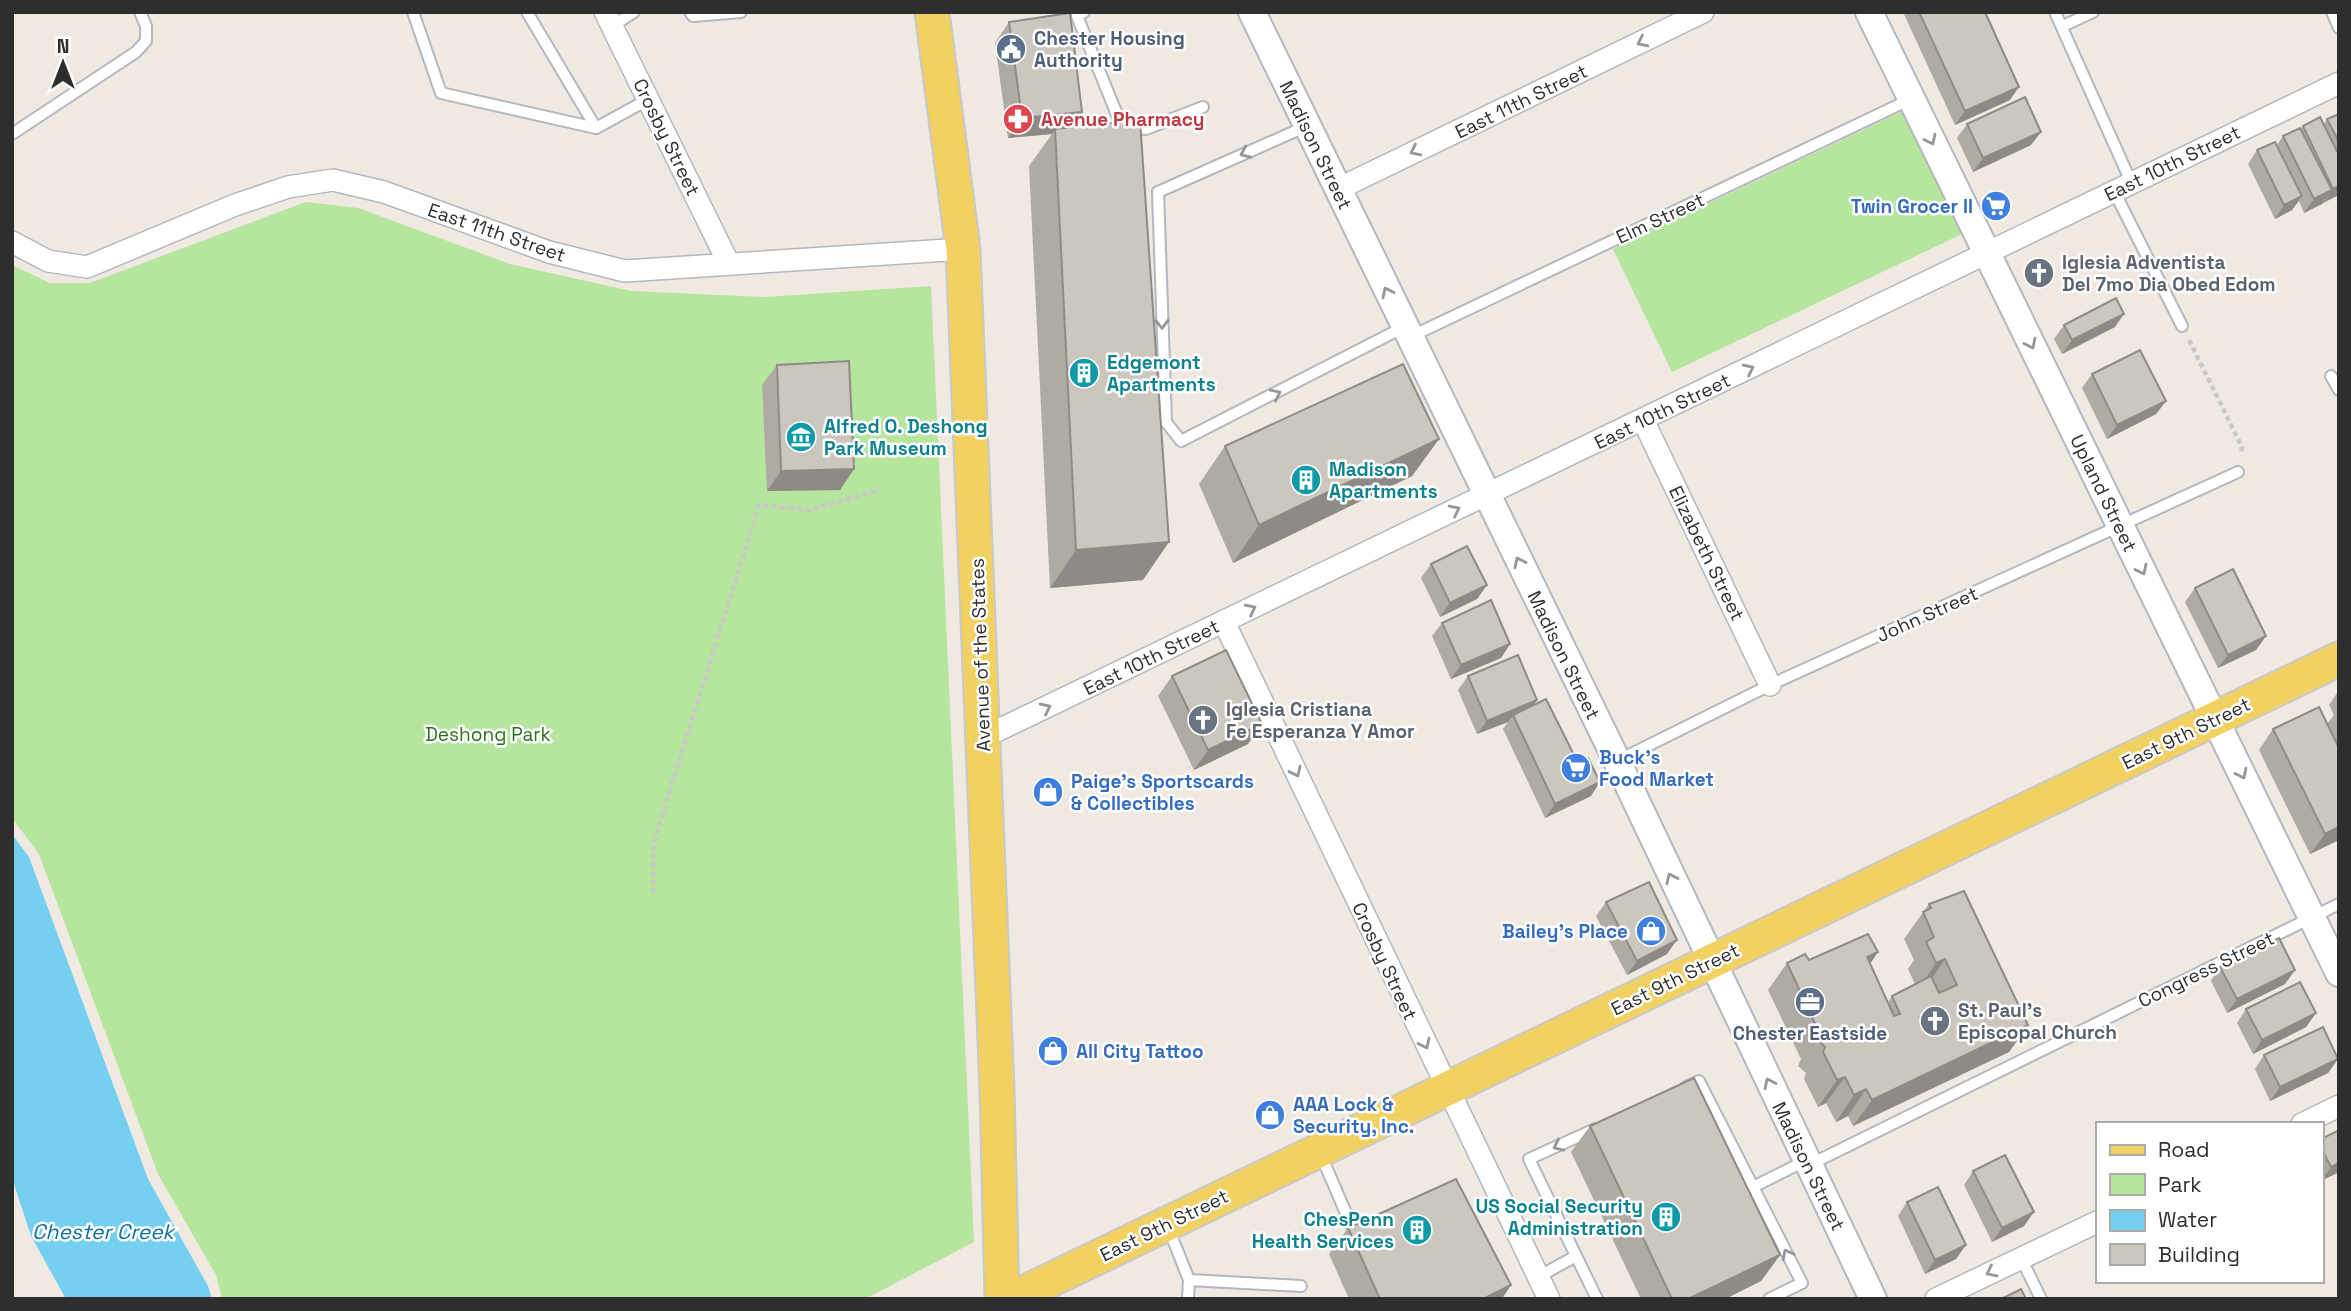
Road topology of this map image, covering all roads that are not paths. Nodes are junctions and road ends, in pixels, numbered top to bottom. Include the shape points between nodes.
1 (140, 12) edge
2 (413, 12) edge
3 (527, 12) edge
4 (634, 12) edge
5 (690, 12) edge
6 (741, 12) edge
7 (932, 12) edge
8 (1084, 12) edge
9 (1252, 12) edge
10 (1703, 12) edge
11 (1869, 12) edge
12 (2055, 12) edge
13 (2093, 12) edge
14 (2332, 12) edge
15 (608, 19) edge
16 (2063, 26) junction
17 (2339, 27) edge
18 (2339, 83) edge
19 (649, 99) junction
20 (1911, 99) junction
21 (1203, 107) dead end
22 (1307, 126) junction
23 (596, 128) junction
24 (12, 135) edge
25 (2122, 186) junction
26 (1338, 189) junction
27 (12, 242) edge
28 (963, 249) junction
29 (1986, 254) junction
30 (728, 262) junction
31 (2182, 326) road end
32 (1407, 332) junction
33 (2331, 376) dead end
34 (2339, 390) edge
35 (1643, 420) junction
36 (2238, 472) road end
37 (1486, 495) junction
38 (2121, 526) junction
39 (1224, 622) junction
40 (2339, 659) edge
41 (1770, 685) junction
42 (2215, 719) junction
43 (984, 737) junction
44 (1617, 761) junction
45 (2339, 904) edge
46 (2313, 917) junction
47 (1711, 962) junction
48 (2339, 973) edge
49 (1446, 1089) junction
50 (1675, 1092) edge
51 (2339, 1106) edge
52 (2306, 1122) edge
53 (1602, 1126) edge
54 (1319, 1151) junction
55 (1808, 1163) junction
56 (1753, 1187) junction
57 (2096, 1222) edge
58 (1167, 1224) junction
59 (1352, 1227) edge
60 (1576, 1256) junction
61 (2021, 1258) junction
62 (1538, 1277) junction
63 (1189, 1280) junction
64 (1301, 1286) dead end
65 (1002, 1299) edge
66 (1011, 1299) edge
67 (1188, 1299) edge
68 (1549, 1299) edge
69 (1597, 1299) edge
70 (1769, 1299) edge
71 (1873, 1299) edge
72 (1936, 1299) edge
73 (2041, 1299) edge

1 - 24 lane via 146,41 136,52
2 - 23 lane via 442,93
3 - 23 lane
4 - 15 lane
5 - 6 lane via 693,16
7 - 28 main road, Avenue of the States
8 - 21 lane via 1077,16 1122,127 1146,129
9 - 22 street, Madison Street
10 -> 26 street, East 11th Street
11 - 20 street, Upland Street
12 - 16 lane
13 - 16 lane
14 - 17 lane
15 - 19 street, Crosby Street
16 - 25 lane
18 - 25 street, East 10th Street
19 - 23 lane
19 - 30 street, Crosby Street
20 -> 29 street, Upland Street
20 - 32 lane, Elm Street
22 - 26 street, Madison Street
22 -> 32 lane, Elm Street via 1158,192 1166,422 1181,441
25 - 29 street, East 10th Street
25 - 31 lane
32 -> 26 street, Madison Street
27 - 30 street, East 11th Street via 48,261 87,267 234,205 288,187 333,180 384,192 549,252 625,271
28 - 30 street, East 11th Street
28 - 43 main road, Avenue of the States
35 -> 29 street, East 10th Street
29 -> 38 street, Upland Street
32 - 37 street, Madison Street
33 - 34 lane
35 - 37 street, East 10th Street
35 - 41 street, Elizabeth Street
36 - 38 lane, John Street
39 -> 37 street, East 10th Street
44 -> 37 street, Madison Street
38 - 41 lane, John Street
38 -> 42 street, Upland Street
43 -> 39 street, East 10th Street
39 -> 49 street, Crosby Street
40 - 42 main road, East 9th Street
41 - 44 lane, John Street
42 -> 46 street, Upland Street
42 - 47 main road, East 9th Street
43 - 65 main road, Avenue of the States
47 -> 44 street, Madison Street
45 - 46 lane, Congress Street
46 - 48 street, Upland Street
46 - 55 lane, Congress Street
47 - 49 main road, East 9th Street
55 -> 47 street, Madison Street
49 - 54 main road, East 9th Street
49 - 62 street, Crosby Street
50 - 56 lane via 1699,1081
51 - 52 street
53 -> 60 lane via 1529,1159
54 - 58 main road, East 9th Street
54 - 59 lane
55 - 56 lane, Congress Street
55 - 71 street, Madison Street
70 -> 56 lane via 1802,1283
57 - 61 street
58 - 63 lane
58 - 66 main road, East 9th Street
60 - 62 lane
60 - 69 lane
61 -> 72 street
61 - 73 lane
62 - 68 street, Crosby Street
63 - 64 lane
63 - 67 lane

